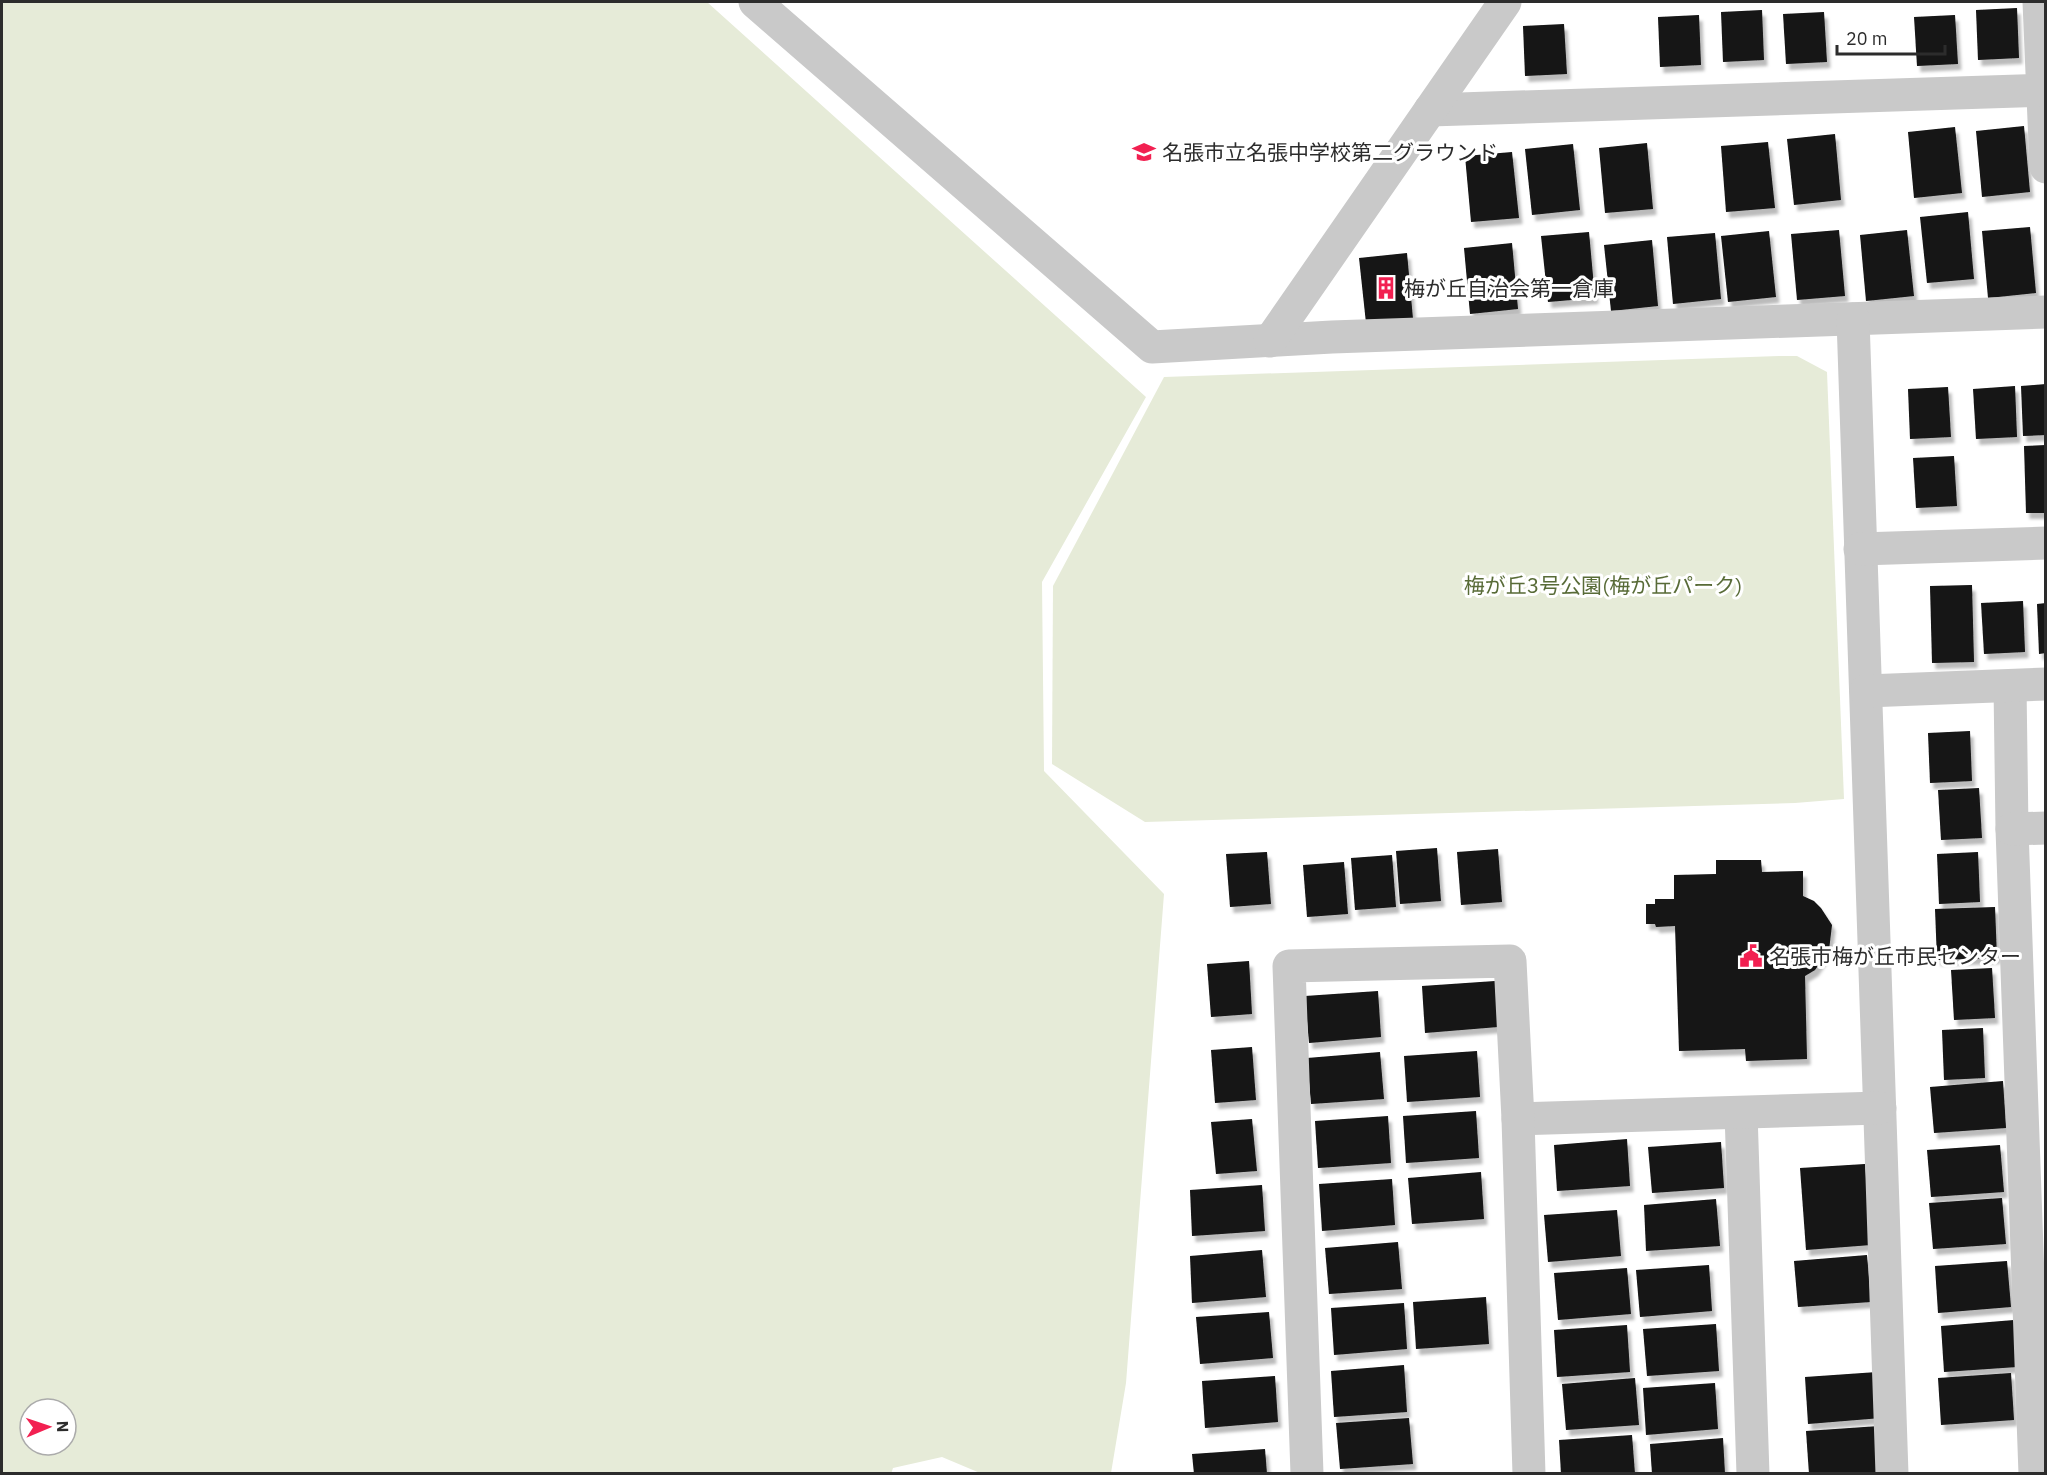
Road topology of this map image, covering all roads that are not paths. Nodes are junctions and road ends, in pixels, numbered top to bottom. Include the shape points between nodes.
1 (755, 2) edge
2 (1504, 2) edge
3 (2039, 2) edge
4 (2044, 90) edge
5 (1430, 110) junction
6 (2046, 167) edge
7 (2046, 312) edge
8 (1853, 319) junction
9 (1270, 341) junction
10 (2046, 543) edge
11 (1860, 549) junction
12 (2046, 684) edge
13 (2010, 686) junction
14 (1866, 691) junction
15 (2046, 828) edge
16 (2012, 829) junction
17 (2033, 1054) edge
18 (1880, 1108) junction
19 (1741, 1113) junction
20 (1518, 1119) junction
21 (2037, 1279) edge
22 (1307, 1473) edge
23 (1528, 1473) edge
24 (1753, 1473) edge
25 (1892, 1473) edge
26 (2035, 1473) edge

1 - 9 street via 1152,347
2 - 5 street
3 - 4 street
4 - 5 street
4 - 6 street
5 - 9 street
7 - 8 street
8 - 9 street
8 - 11 street
10 - 11 street
11 - 14 street
12 - 13 street
13 - 14 street
13 - 16 street
14 - 18 street
15 - 16 street
16 - 17 street
17 - 21 street
18 - 19 street
18 - 25 street
19 - 20 street
19 - 24 street
20 - 22 street via 1510,961 1288,966
20 - 23 street
21 - 26 street

